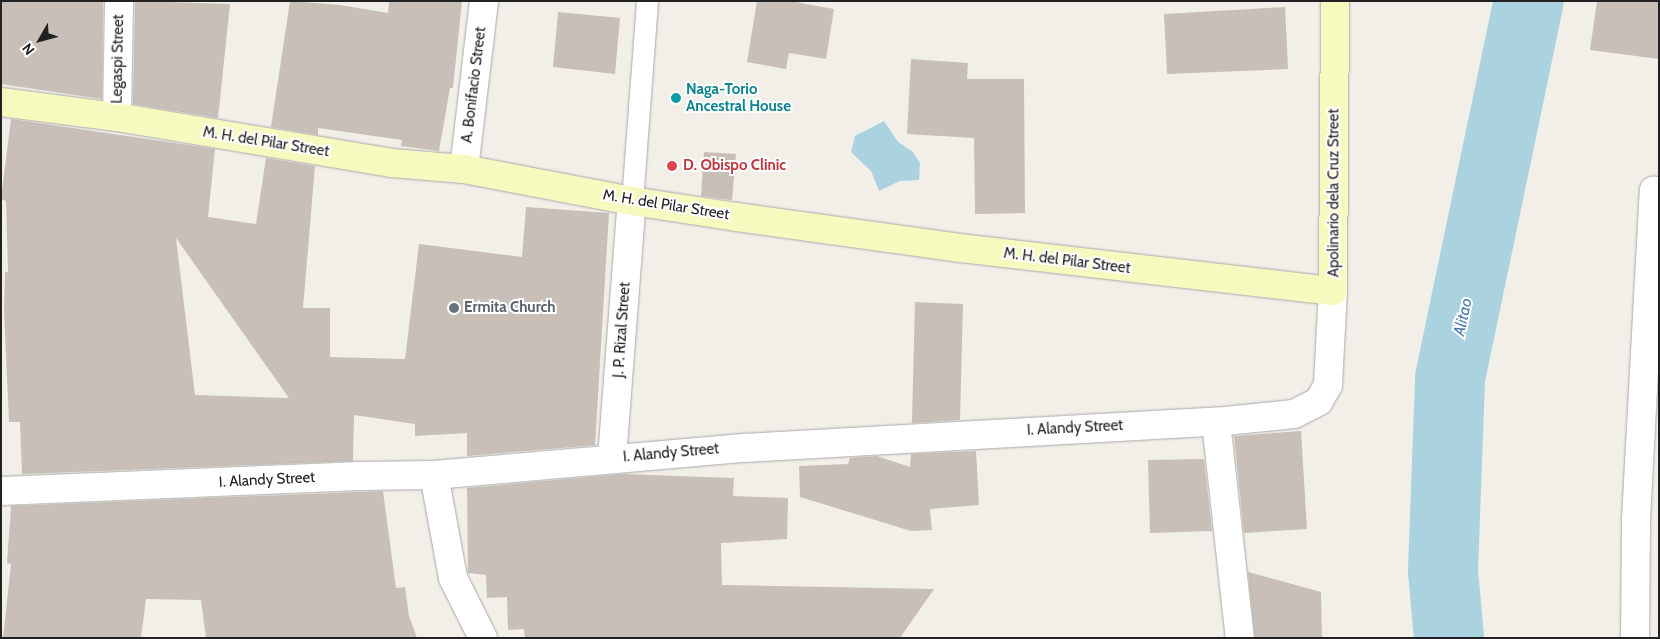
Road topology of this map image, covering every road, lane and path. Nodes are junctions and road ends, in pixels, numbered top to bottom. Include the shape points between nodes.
1 (119, 1) edge
2 (484, 1) edge
3 (647, 1) edge
4 (1335, 1) edge
5 (1, 102) edge
6 (117, 117) junction
7 (464, 169) junction
8 (1654, 190) dead end
9 (632, 201) junction
10 (1333, 291) junction
11 (1328, 384) joint
12 (1216, 422) junction
13 (612, 458) junction
14 (434, 476) junction
15 (1, 491) edge
16 (1647, 518) edge
17 (483, 638) edge
18 (1240, 638) edge
19 (1635, 638) edge

1 - 6 street, Legaspi Street
2 - 7 street, A. Bonifacio Street
3 - 9 lane
4 - 10 main road, Apolinario dela Cruz Street
5 - 6 main road, M. H. del Pilar Street
6 - 7 main road, M. H. del Pilar Street via 392,163
7 - 9 main road, M. H. del Pilar Street
8 - 16 street
9 - 10 main road, M. H. del Pilar Street via 960,248
9 - 13 street, J. P. Rizal Street
10 - 11 street, Apolinario dela Cruz Street
11 - 12 street, I. Alandy Street via 1320,402 1294,414
12 - 13 street, I. Alandy Street via 909,436
12 - 18 street
13 - 14 street, I. Alandy Street
14 - 15 street, I. Alandy Street via 360,476
14 - 17 street via 453,578
16 - 19 street

